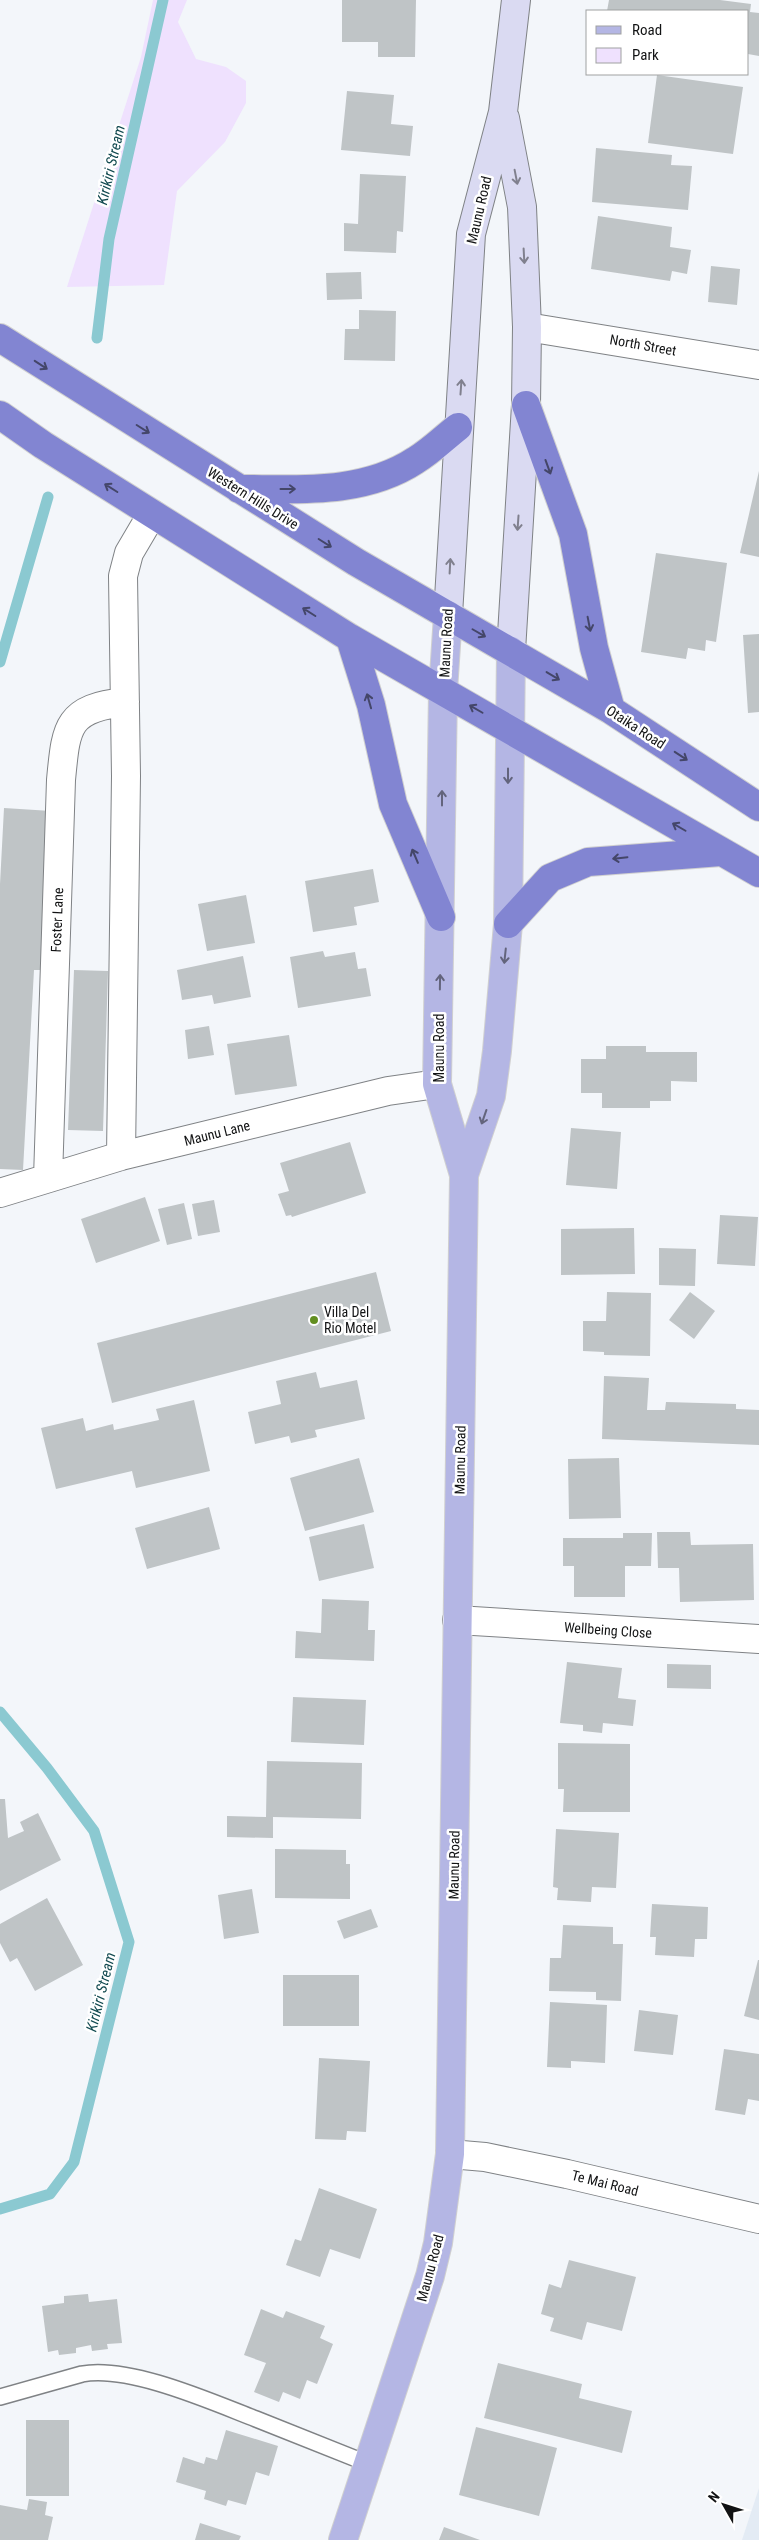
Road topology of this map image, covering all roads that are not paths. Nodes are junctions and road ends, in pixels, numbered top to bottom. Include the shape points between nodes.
1 (516, 0) edge
2 (503, 112) junction
3 (527, 327) junction
4 (0, 338) edge
5 (759, 365) edge
6 (526, 405) junction
7 (0, 415) edge
8 (458, 427) junction
9 (239, 489) junction
10 (152, 514) junction
11 (448, 615) junction
12 (350, 638) junction
13 (511, 651) junction
14 (443, 691) junction
15 (125, 702) junction
16 (611, 710) junction
17 (508, 728) junction
18 (759, 807) edge
19 (721, 852) junction
20 (759, 873) edge
21 (442, 917) junction
22 (508, 924) junction
23 (437, 1084) junction
24 (120, 1156) junction
25 (464, 1175) junction
26 (48, 1178) junction
27 (0, 1193) edge
28 (457, 1620) junction
29 (759, 1639) edge
30 (450, 2154) junction
31 (759, 2219) edge
32 (0, 2397) edge
33 (370, 2464) junction
34 (343, 2540) edge

1 - 2 main road, Maunu Road
2 -> 3 main road, Maunu Road via 522,208
8 -> 2 main road, Maunu Road via 471,234
3 - 5 street, North Street
3 - 6 main road, Maunu Road
4 -> 9 highway, Western Hills Drive
6 -> 13 main road, Maunu Road
6 -> 16 highway via 573,534 594,648
10 -> 7 highway
9 -> 8 highway via 324,489 379,478 414,462
11 -> 8 main road, Maunu Road
9 -> 11 highway, Western Hills Drive
12 -> 10 highway
10 - 15 street via 129,553 123,576
11 -> 13 highway, Western Hills Drive
11 - 14 main road, Maunu Road
12 - 14 highway
21 -> 12 highway via 393,804 371,705
13 -> 16 highway, Otaika Road
13 - 17 main road, Maunu Road
17 -> 14 highway
21 -> 14 main road, Maunu Road
15 - 24 street
15 - 26 street, Foster Lane via 91,707 70,726 64,742
16 -> 18 highway, Otaika Road
19 -> 17 highway
17 -> 22 main road, Maunu Road
19 - 20 highway
19 -> 22 highway via 588,862 550,878
23 -> 21 main road, Maunu Road
22 -> 25 main road, Maunu Road via 491,1096
23 - 24 street, Maunu Lane via 388,1091
23 - 25 main road, Maunu Road
24 - 26 street, Maunu Lane
25 - 28 main road, Maunu Road
26 - 27 street, Maunu Lane
28 - 29 street, Wellbeing Close
28 - 30 main road, Maunu Road
30 - 31 street, Te Mai Road via 503,2160
30 - 33 main road, Maunu Road via 444,2208 430,2276
32 - 33 lane via 82,2374 114,2374 196,2395
33 - 34 main road, Maunu Road

